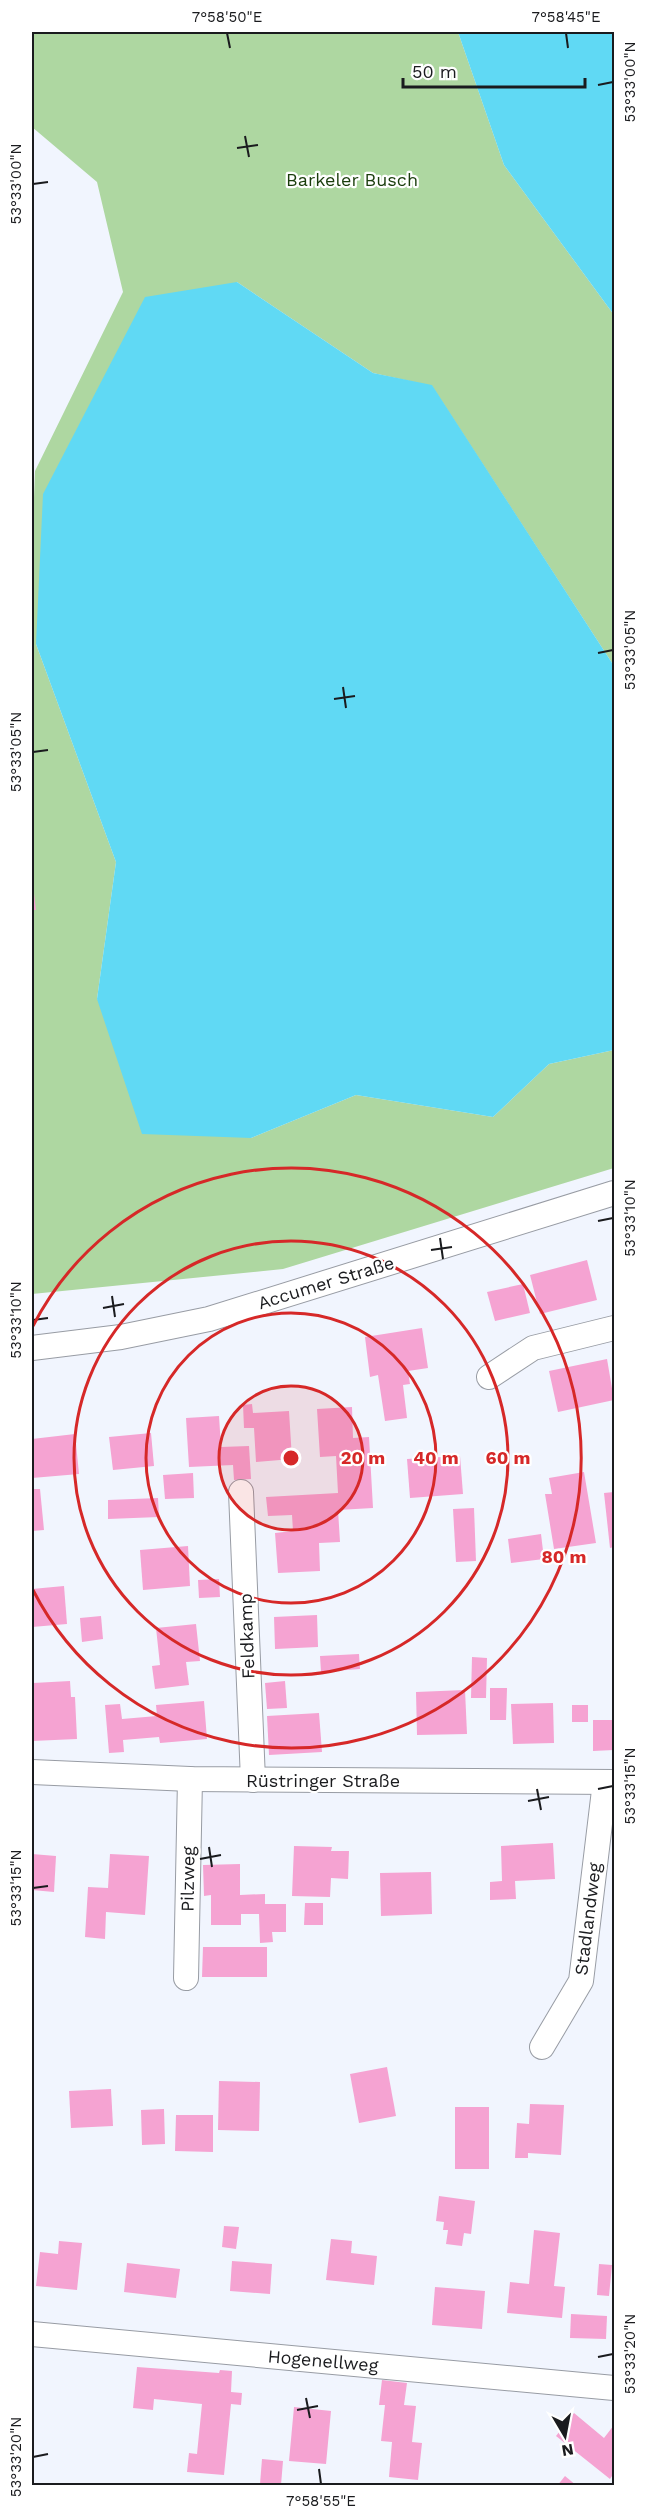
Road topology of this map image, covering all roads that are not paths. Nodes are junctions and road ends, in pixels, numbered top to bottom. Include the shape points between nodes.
1 (615, 1193) edge
2 (615, 1328) edge
3 (32, 1348) edge
4 (489, 1377) dead end
5 (242, 1492) dead end
6 (32, 1772) edge
7 (190, 1779) junction
8 (254, 1780) junction
9 (610, 1782) edge
10 (186, 1978) dead end
11 (542, 2047) dead end
12 (32, 2334) edge
13 (615, 2388) edge

1 - 3 street, Accumer Straße via 209,1319 121,1337
2 - 4 street via 533,1348
5 - 8 street, Feldkamp
6 - 7 street, Rüstringer Straße
7 - 8 street, Rüstringer Straße
7 - 10 street, Pilzweg
8 - 9 street, Rüstringer Straße
9 - 11 street, Stadlandweg via 581,1981
12 - 13 street, Hogenellweg

